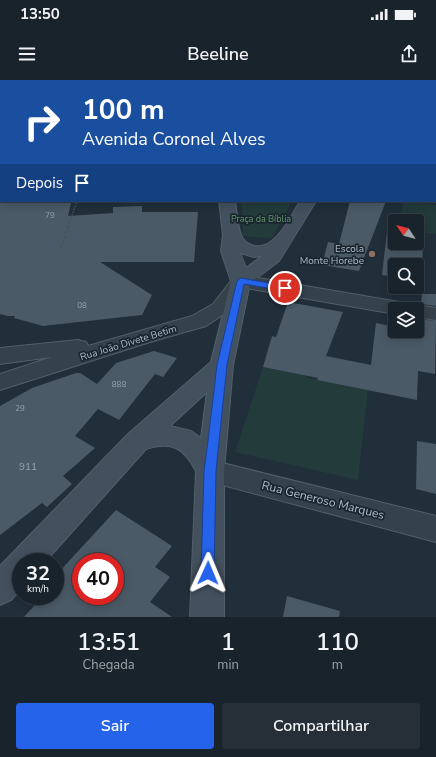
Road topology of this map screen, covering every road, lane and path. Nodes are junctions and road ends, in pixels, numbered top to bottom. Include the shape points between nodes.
1 (77, 202) edge
2 (224, 202) edge
3 (307, 202) edge
4 (232, 235) junction
5 (283, 242) junction
6 (61, 248) dead end
7 (241, 281) junction
8 (388, 306) edge
9 (424, 312) edge
10 (436, 314) edge
11 (142, 337) junction
12 (0, 356) edge
13 (222, 365) junction
14 (0, 382) edge
15 (137, 441) junction
16 (210, 471) junction
17 (436, 529) edge
18 (33, 553) edge
19 (12, 576) edge
20 (0, 589) edge
21 (206, 617) edge

1 - 6 path
2 - 4 main road
3 - 5 main road
4 - 5 main road via 242,249 253,252 275,248
4 - 7 main road via 230,251
5 - 7 main road via 273,258
7 - 8 street
7 - 11 street, Rua João Divete Betim via 220,308 199,321
7 - 13 main road
9 - 10 street
11 - 12 street
11 - 14 street, Rua João Divete Betim
13 - 15 main road
13 - 16 main road
15 - 16 main road via 166,434 182,438 203,456
15 - 18 main road
16 - 17 street, Rua Generoso Marques
16 - 21 main road
19 - 20 main road

